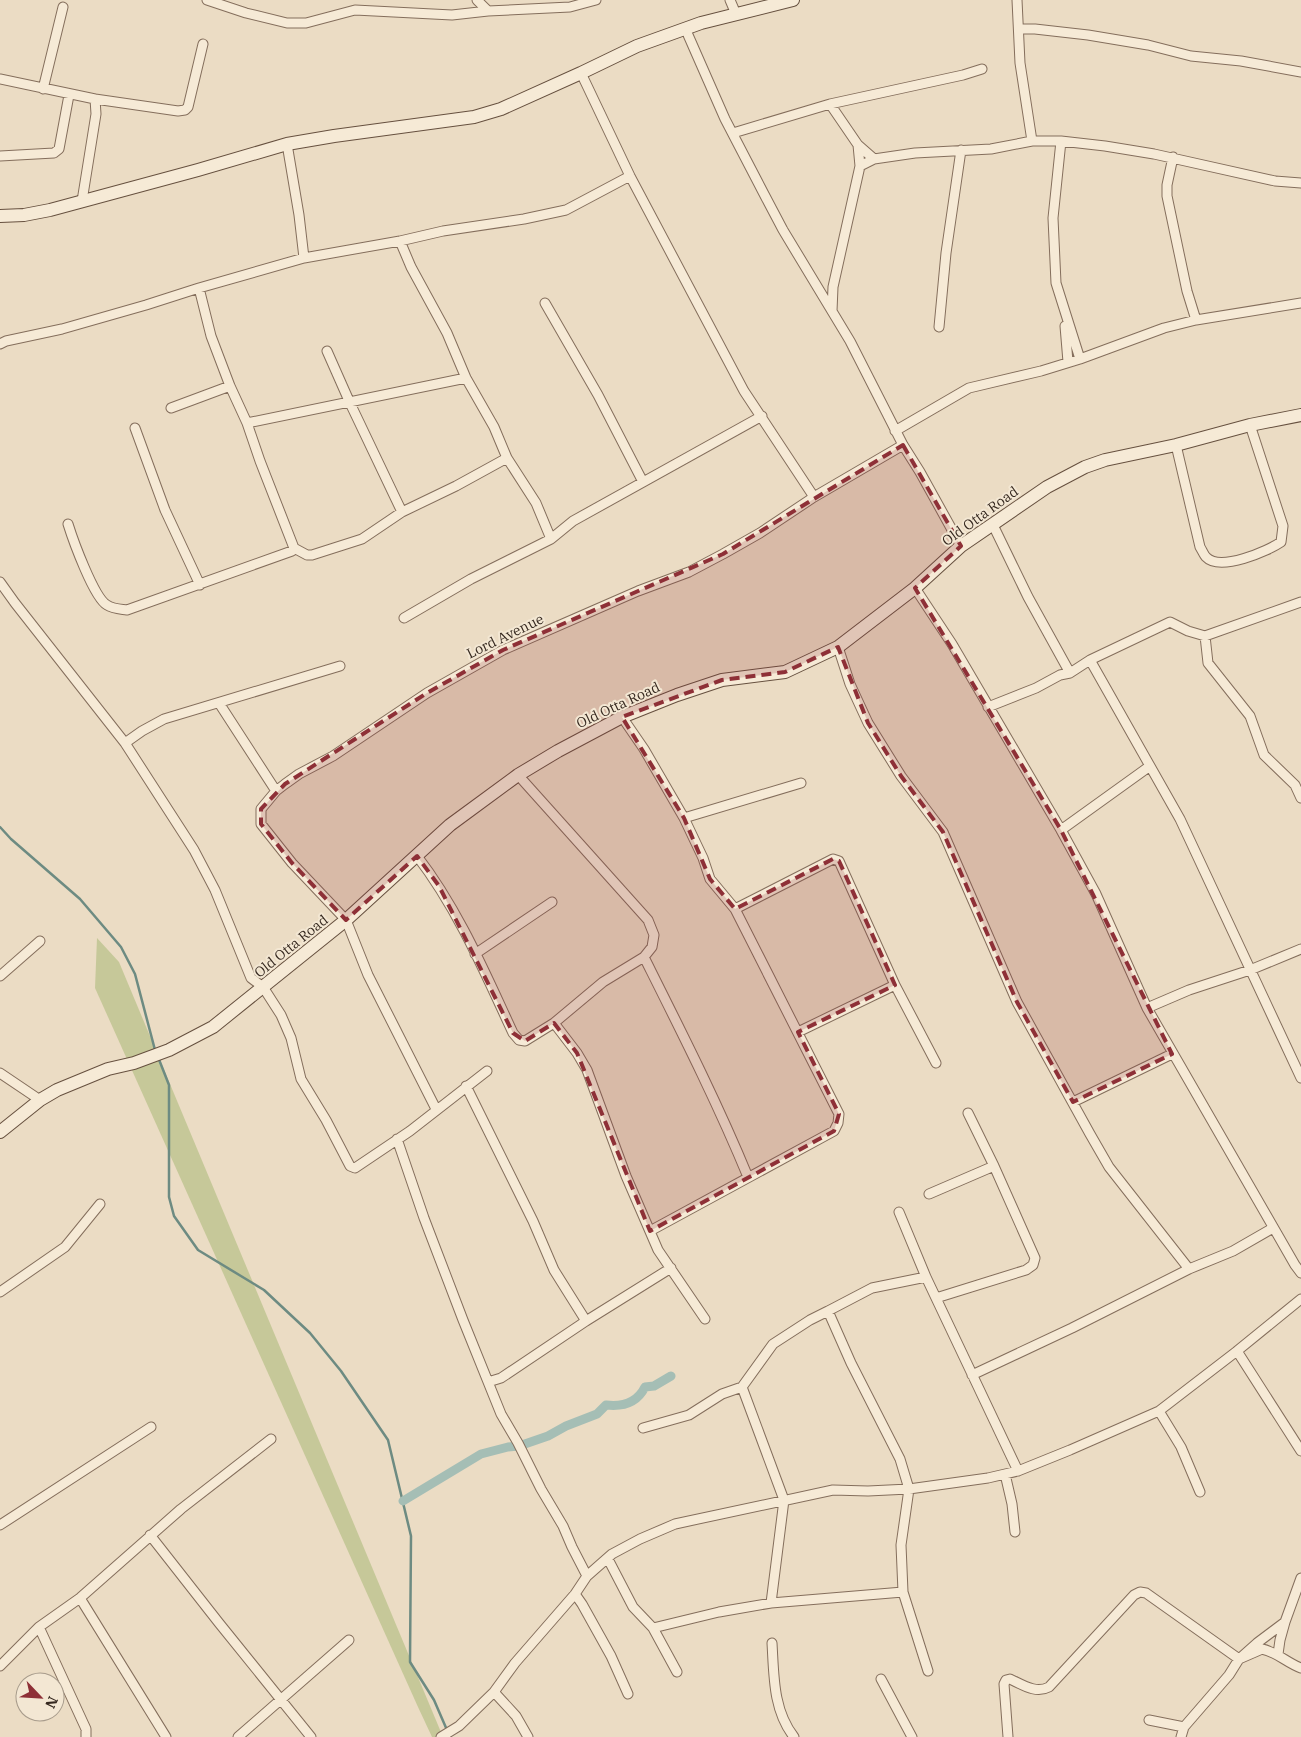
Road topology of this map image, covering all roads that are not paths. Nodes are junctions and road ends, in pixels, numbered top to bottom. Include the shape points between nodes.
1 (207, 0) edge
2 (477, 0) edge
3 (596, 0) edge
4 (730, 0) edge
5 (793, 0) edge
6 (1017, 0) edge
7 (63, 6) dead end
8 (488, 11) junction
9 (736, 14) junction
10 (685, 28) junction
11 (1019, 29) junction
12 (203, 44) dead end
13 (982, 69) dead end
14 (1301, 72) edge
15 (581, 73) junction
16 (0, 80) edge
17 (44, 89) junction
18 (69, 94) junction
19 (96, 99) junction
20 (830, 104) junction
21 (733, 133) junction
22 (1032, 141) junction
23 (1061, 141) junction
24 (287, 144) junction
25 (858, 144) junction
26 (961, 150) junction
27 (0, 156) edge
28 (1173, 157) junction
29 (874, 159) junction
30 (860, 166) junction
31 (630, 176) junction
32 (1301, 182) edge
33 (82, 202) junction
34 (0, 216) edge
35 (400, 241) junction
36 (304, 258) junction
37 (199, 288) junction
38 (545, 303) dead end
39 (1301, 303) edge
40 (832, 311) junction
41 (1064, 313) junction
42 (1196, 320) junction
43 (939, 327) dead end
44 (0, 344) edge
45 (327, 351) dead end
46 (1080, 359) junction
47 (1068, 362) junction
48 (466, 378) junction
49 (230, 386) junction
50 (350, 403) junction
51 (171, 408) dead end
52 (1301, 414) edge
53 (762, 416) junction
54 (248, 423) junction
55 (1250, 425) junction
56 (135, 428) dead end
57 (896, 431) junction
58 (903, 445) junction
59 (1176, 445) junction
60 (507, 458) junction
61 (643, 482) junction
62 (814, 496) junction
63 (402, 512) junction
64 (68, 524) dead end
65 (992, 525) junction
66 (551, 539) junction
67 (960, 546) junction
68 (294, 548) junction
69 (0, 582) edge
70 (200, 585) junction
71 (915, 588) junction
72 (1301, 602) edge
73 (404, 618) dead end
74 (1205, 636) junction
75 (838, 647) junction
76 (1090, 660) junction
77 (340, 666) dead end
78 (1070, 674) junction
79 (219, 703) junction
80 (988, 707) junction
81 (622, 717) junction
82 (125, 743) junction
83 (1150, 766) junction
84 (518, 775) junction
85 (802, 783) dead end
86 (276, 792) junction
87 (1301, 798) edge
88 (684, 818) junction
89 (1061, 830) junction
90 (417, 856) junction
91 (552, 902) dead end
92 (735, 909) junction
93 (346, 920) junction
94 (40, 941) dead end
95 (1301, 949) edge
96 (475, 954) junction
97 (644, 957) junction
98 (1250, 970) junction
99 (0, 976) edge
100 (895, 984) junction
101 (263, 988) junction
102 (1147, 1008) junction
103 (554, 1023) junction
104 (798, 1032) junction
105 (1172, 1054) junction
106 (936, 1063) dead end
107 (487, 1071) dead end
108 (0, 1073) edge
109 (1301, 1078) edge
110 (466, 1086) junction
111 (40, 1100) junction
112 (1073, 1102) junction
113 (436, 1110) junction
114 (968, 1113) dead end
115 (0, 1132) edge
116 (397, 1139) junction
117 (994, 1166) junction
118 (748, 1177) junction
119 (929, 1194) dead end
120 (100, 1204) dead end
121 (900, 1212) dead end
122 (1273, 1228) junction
123 (650, 1231) junction
124 (671, 1268) junction
125 (1189, 1269) junction
126 (1301, 1273) edge
127 (926, 1277) junction
128 (0, 1292) edge
129 (936, 1298) junction
130 (1301, 1299) edge
131 (828, 1311) junction
132 (705, 1320) dead end
133 (586, 1321) junction
134 (1237, 1351) junction
135 (972, 1375) junction
136 (488, 1382) junction
137 (742, 1386) junction
138 (1159, 1410) junction
139 (151, 1427) dead end
140 (643, 1428) dead end
141 (271, 1439) dead end
142 (1301, 1451) edge
143 (1018, 1471) junction
144 (1005, 1474) junction
145 (909, 1489) junction
146 (1200, 1492) dead end
147 (784, 1500) junction
148 (0, 1525) edge
149 (1015, 1532) dead end
150 (150, 1535) junction
151 (608, 1559) junction
152 (587, 1576) junction
153 (1301, 1578) edge
154 (903, 1592) junction
155 (575, 1594) junction
156 (80, 1598) junction
157 (772, 1603) junction
158 (1285, 1622) junction
159 (39, 1627) junction
160 (653, 1628) junction
161 (349, 1640) dead end
162 (772, 1643) dead end
163 (1278, 1654) junction
164 (1239, 1659) junction
165 (0, 1666) edge
166 (1301, 1668) edge
167 (928, 1671) dead end
168 (677, 1672) dead end
169 (881, 1679) dead end
170 (494, 1692) junction
171 (628, 1694) dead end
172 (280, 1700) junction
173 (1149, 1720) dead end
174 (1184, 1727) junction
175 (86, 1737) edge
176 (166, 1737) edge
177 (238, 1737) edge
178 (311, 1737) edge
179 (441, 1737) edge
180 (528, 1737) edge
181 (794, 1737) edge
182 (912, 1737) edge
183 (1008, 1737) edge
184 (1181, 1737) edge

1 - 8 street via 287,23 306,23 355,10 452,15
2 - 8 street
3 - 8 street via 570,7
4 - 9 street
5 - 9 street
6 - 11 street
7 - 17 street
9 - 10 street
10 - 15 street via 636,46
10 - 21 street
11 - 14 street via 1088,35 1192,56
11 - 22 street via 1020,63
12 - 19 street via 185,110
13 - 20 street
15 - 24 street via 501,109 474,117
15 - 31 street
16 - 17 street
17 - 18 street
18 - 19 street
18 - 27 street via 59,149 48,154
19 - 33 street
20 - 21 street
20 - 25 street
21 - 40 street via 783,230
22 - 23 street
22 - 26 street via 991,149
23 - 28 street
23 - 41 street via 1053,218 1056,283
24 - 33 street
24 - 36 street
25 - 29 street
25 - 30 street
26 - 29 street
26 - 43 street
28 - 32 street via 1275,181
28 - 42 street via 1167,196
29 - 30 street
30 - 40 street via 833,287
31 - 35 street via 566,210
31 - 53 street via 744,391
33 - 34 street via 24,215
35 - 36 street
35 - 48 street
36 - 37 street
37 - 44 street
37 - 49 street via 211,336
38 - 61 street
39 - 42 street
40 - 57 street
41 - 46 street
41 - 47 street
42 - 46 street via 1164,328
45 - 50 street
46 - 47 street
47 - 57 street via 969,388
48 - 50 street
48 - 60 street via 494,427
49 - 51 street
49 - 54 street
50 - 54 street
50 - 63 street
52 - 55 street, Old Otta Road
53 - 61 street
53 - 62 street
54 - 68 street
55 - 59 street, Old Otta Road
55 - 59 street via 1283,526 1281,542 1230,563 1207,558 1200,547
56 - 70 street via 165,510
57 - 58 street
58 - 62 street, Lord Avenue
58 - 67 street
59 - 65 street, Old Otta Road via 1085,467 1047,487
60 - 63 street
60 - 66 street via 536,503
61 - 66 street via 574,521
62 - 86 street, Lord Avenue via 760,533 689,572 503,650 427,693
63 - 68 street via 362,539 312,555
64 - 70 street via 75,548 106,605 127,610
65 - 67 street, Old Otta Road
65 - 78 street
66 - 73 street via 471,578
67 - 71 street, Old Otta Road
68 - 70 street
69 - 82 street
71 - 75 street, Old Otta Road
71 - 80 street
72 - 74 street
74 - 76 street via 1170,622
74 - 87 street via 1208,663 1250,716 1264,755 1295,785
75 - 81 street, Old Otta Road via 785,672 722,680
75 - 112 street via 868,724 901,776 943,832 1017,1002
76 - 78 street
76 - 83 street
77 - 79 street
78 - 80 street
79 - 82 street via 164,719
79 - 86 street
80 - 89 street
81 - 84 street, Old Otta Road
81 - 88 street
82 - 101 street via 194,850 215,890 251,978
83 - 89 street
83 - 98 street via 1180,819
84 - 90 street, Old Otta Road via 450,825
84 - 97 street via 648,920 654,935 652,947
85 - 88 street
86 - 93 street, Lord Avenue via 261,810 261,824 292,863
88 - 92 street via 710,878
89 - 102 street via 1096,894
90 - 93 street, Old Otta Road
90 - 96 street via 439,886
91 - 96 street
92 - 100 street via 837,859
92 - 104 street
93 - 101 street, Old Otta Road
93 - 113 street via 368,975
94 - 99 street
95 - 98 street
96 - 103 street via 520,1040 525,1042
97 - 103 street via 603,982
97 - 118 street
98 - 102 street
98 - 109 street
100 - 104 street
100 - 106 street
101 - 111 street, Old Otta Road via 213,1027 182,1045 69,1084
101 - 116 street via 285,1023 301,1078 350,1166 355,1168
102 - 105 street
103 - 123 street via 587,1070
104 - 118 street via 839,1114 838,1123 834,1131
105 - 112 street
105 - 122 street
107 - 110 street
108 - 111 street
110 - 113 street
110 - 133 street via 554,1270
111 - 115 street, Old Otta Road
112 - 125 street via 1109,1167
113 - 116 street
114 - 117 street
116 - 136 street
117 - 119 street
117 - 129 street via 1035,1258 1033,1265
118 - 123 street
120 - 128 street via 65,1247
121 - 127 street
122 - 125 street
122 - 126 street
123 - 124 street
124 - 132 street
124 - 133 street
125 - 135 street
127 - 129 street
127 - 131 street via 872,1288
129 - 135 street
130 - 134 street
131 - 137 street via 773,1344
131 - 145 street via 900,1459
133 - 136 street via 501,1378
134 - 138 street
134 - 142 street
135 - 143 street
136 - 152 street via 501,1414
137 - 140 street via 722,1394 689,1415
137 - 147 street
138 - 143 street
138 - 146 street
139 - 148 street
141 - 150 street
143 - 144 street
144 - 145 street
144 - 149 street
145 - 147 street via 832,1490
145 - 154 street via 901,1545
147 - 151 street via 675,1524 640,1539
147 - 157 street
150 - 156 street
150 - 172 street
151 - 152 street
151 - 160 street via 633,1607
152 - 155 street
153 - 158 street
154 - 157 street
154 - 167 street
155 - 170 street
155 - 171 street via 611,1656
156 - 159 street
156 - 176 street
157 - 160 street
158 - 163 street
158 - 164 street
159 - 165 street
159 - 175 street via 86,1729
160 - 168 street
161 - 172 street
162 - 181 street via 775,1695 785,1726
163 - 164 street via 1262,1648
163 - 166 street
164 - 174 street
164 - 183 street via 1146,1593 1140,1592 1050,1687 1035,1690 1006,1680
169 - 182 street
170 - 179 street via 459,1726
170 - 180 street via 516,1716
172 - 177 street
172 - 178 street
173 - 174 street
174 - 184 street

